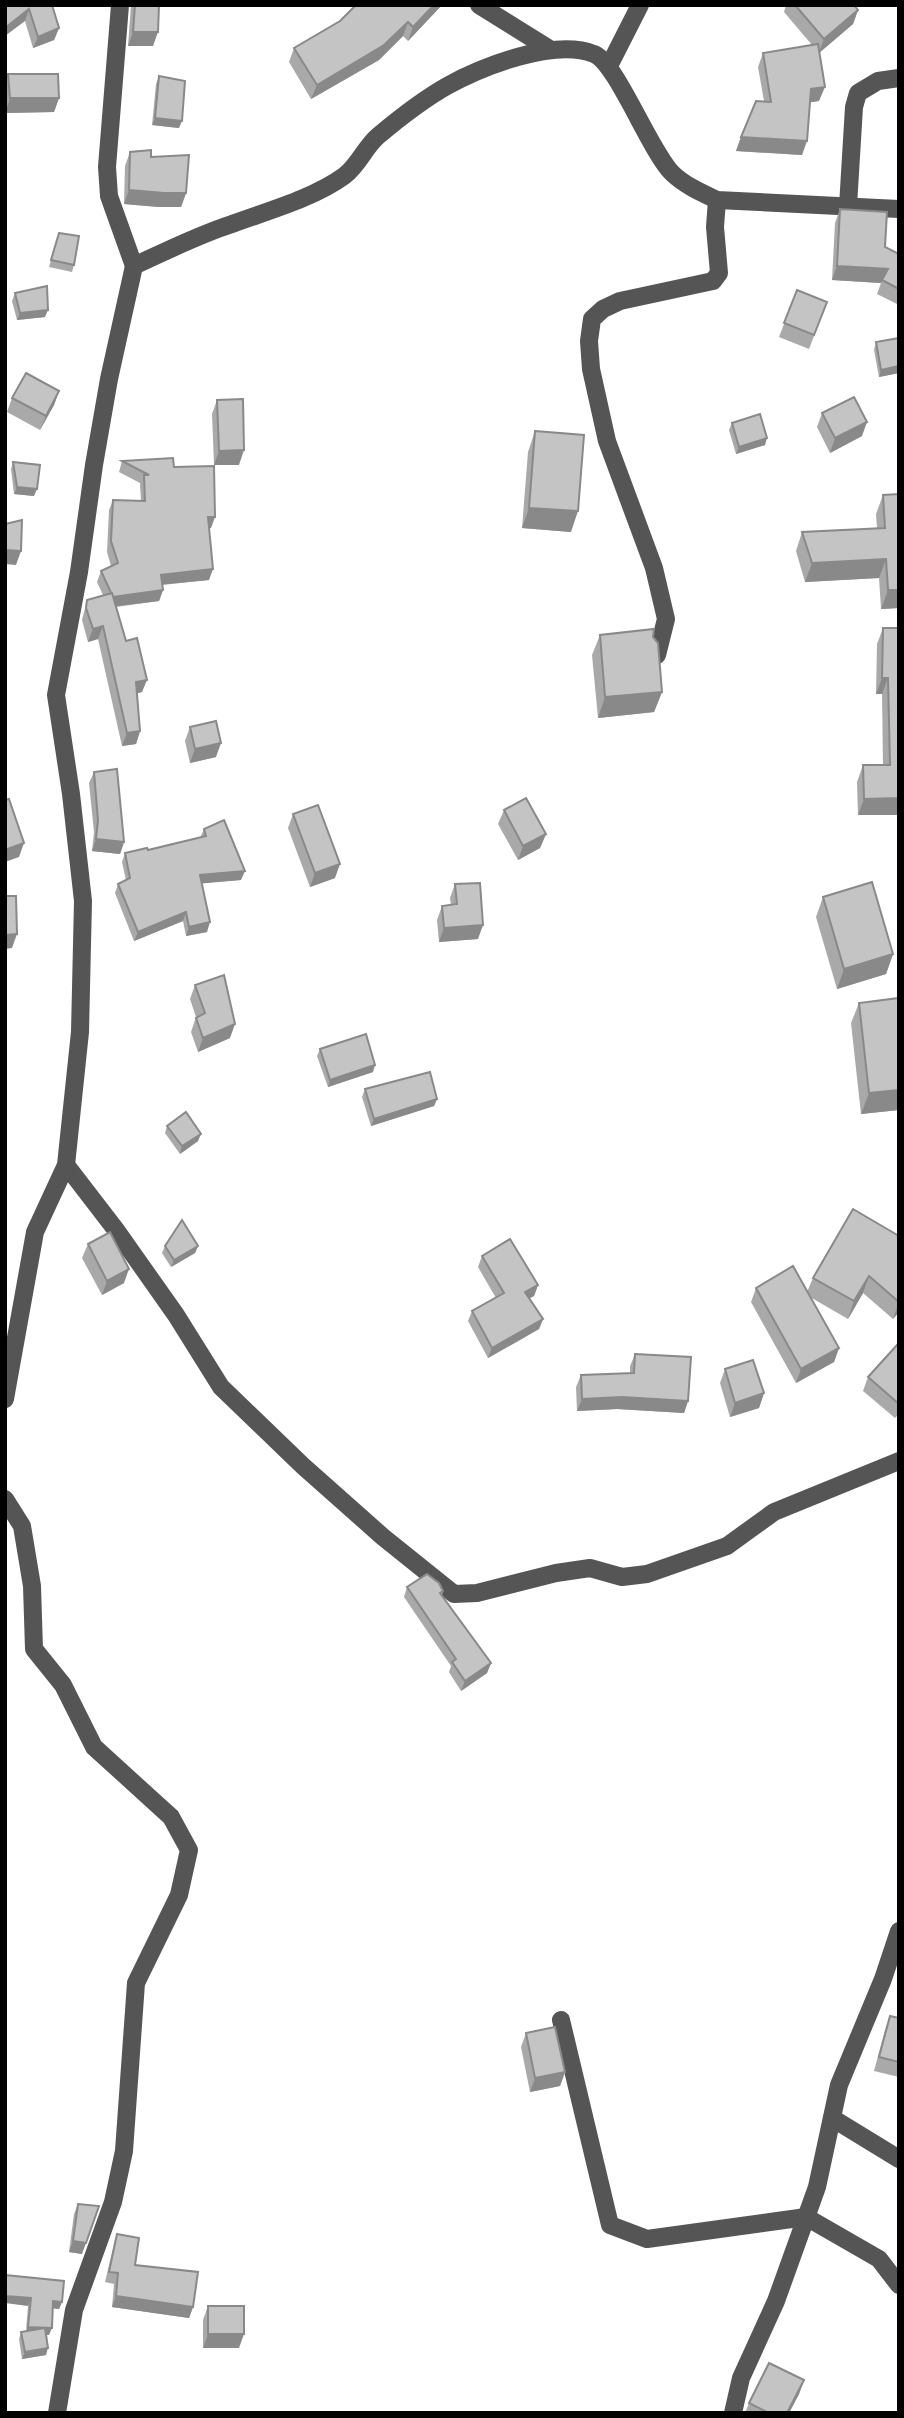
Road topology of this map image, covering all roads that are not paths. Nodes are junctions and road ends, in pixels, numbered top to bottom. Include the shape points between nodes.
1 (120, 5) edge
2 (479, 5) edge
3 (640, 5) edge
4 (551, 50) junction
5 (609, 66) junction
6 (899, 78) edge
7 (718, 200) junction
8 (848, 206) junction
9 (899, 209) edge
10 (134, 267) junction
11 (657, 655) edge
12 (66, 1165) junction
13 (5, 1399) edge
14 (899, 1461) edge
15 (5, 1499) edge
16 (899, 1931) edge
17 (561, 2020) dead end
18 (832, 2118) junction
19 (899, 2159) edge
20 (806, 2217) junction
21 (899, 2284) edge
22 (57, 2413) edge
23 (733, 2413) edge

1 - 10 street via 107,167 109,196
2 - 4 street
3 - 5 street
4 - 5 street via 597,54
4 - 10 street via 504,62 447,86 376,137 345,176 290,204 204,234
5 - 7 street via 672,173
6 - 8 street via 878,81 858,93
7 - 8 street
7 - 11 street via 719,273 713,281 620,301 592,319 591,369 607,441 654,568 666,619
8 - 9 street
10 - 12 street via 109,379 56,695 83,901 80,1032
12 - 13 street via 35,1232
12 - 14 street via 176,1315 220,1387 383,1537 454,1594 590,1568 622,1577 647,1574 727,1546 774,1512
15 - 22 street via 22,1526 32,1586 34,1649 64,1685 94,1747 171,1817 189,1850 179,1895 136,1983 124,2151 113,2202 74,2310
16 - 18 street via 839,2085
17 - 20 street via 610,2225 647,2239
18 - 19 street
18 - 20 street
20 - 21 street via 879,2259
20 - 23 street via 776,2301 741,2378

